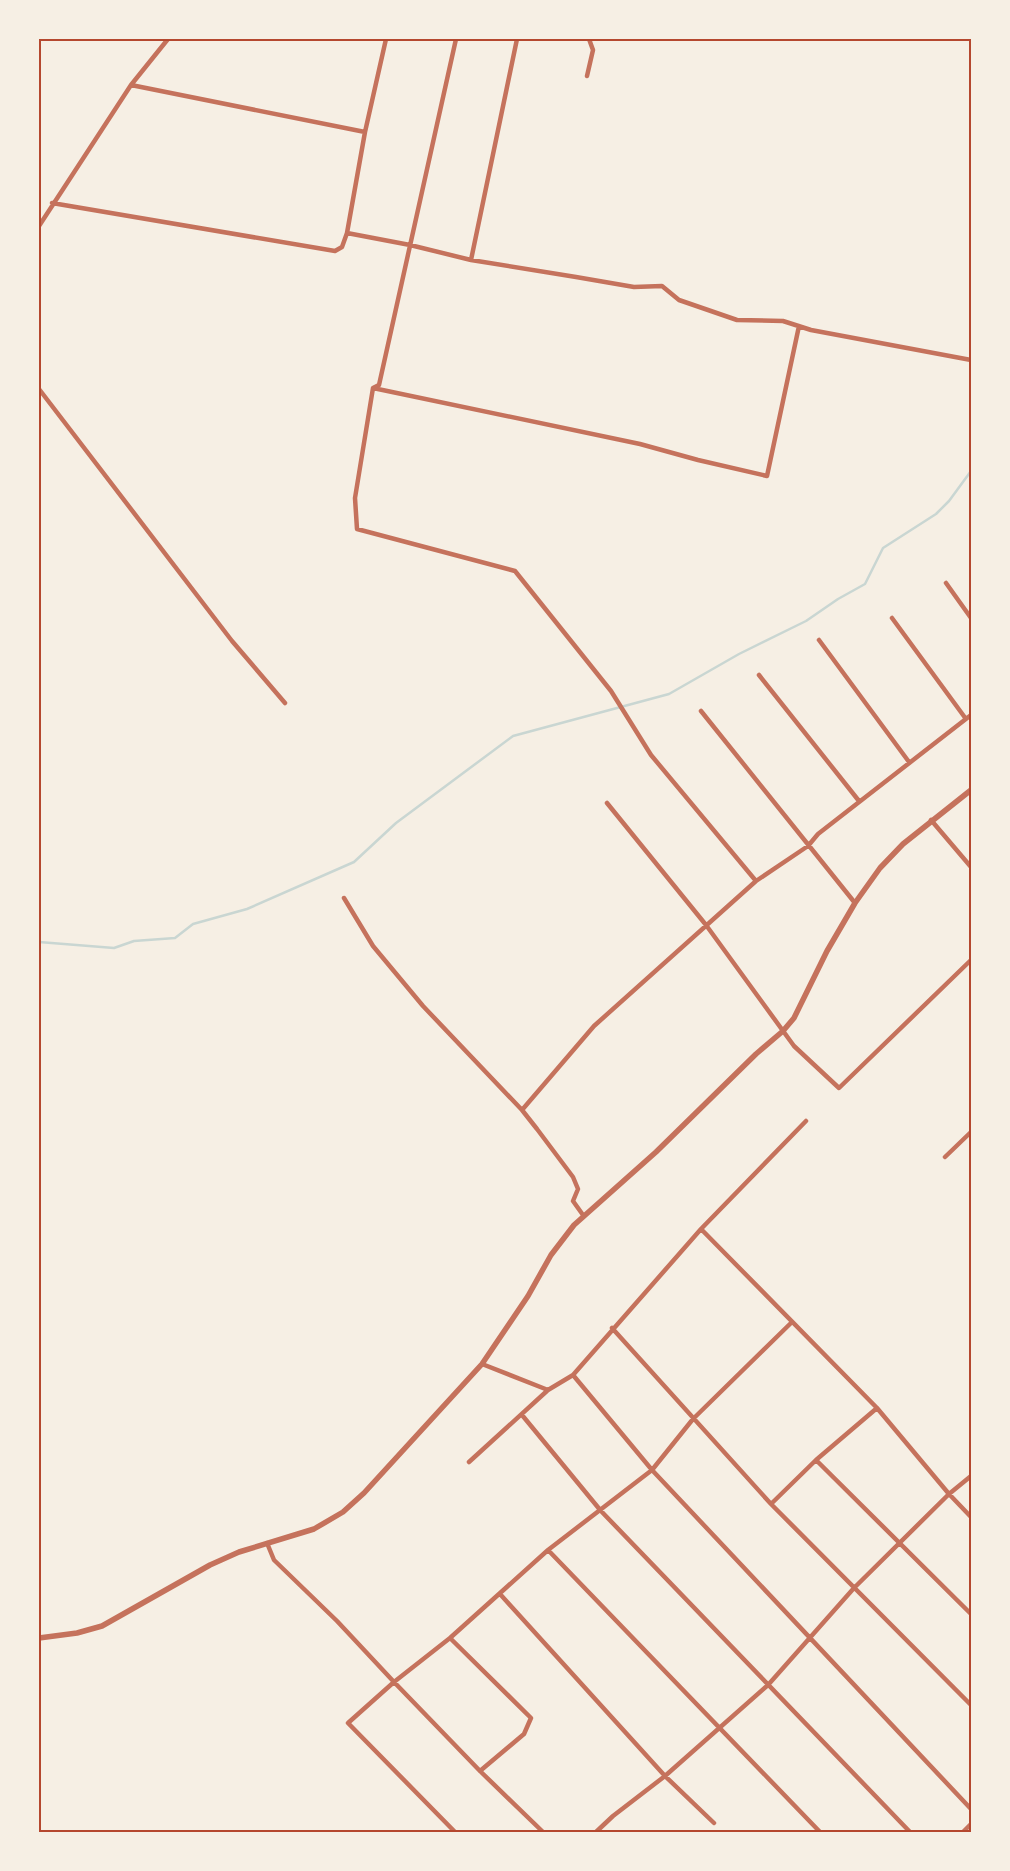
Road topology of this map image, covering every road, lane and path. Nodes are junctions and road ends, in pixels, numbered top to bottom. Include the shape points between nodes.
1 (168, 39) edge
2 (386, 39) edge
3 (456, 39) edge
4 (517, 39) edge
5 (589, 39) edge
6 (587, 76) dead end
7 (131, 85) junction
8 (365, 132) junction
9 (52, 203) junction
10 (39, 226) edge
11 (347, 233) junction
12 (410, 245) junction
13 (472, 260) junction
14 (799, 326) junction
15 (971, 360) edge
16 (373, 388) junction
17 (39, 389) edge
18 (946, 583) dead end
19 (892, 618) dead end
20 (971, 618) edge
21 (819, 640) dead end
22 (759, 675) dead end
23 (285, 703) dead end
24 (701, 711) dead end
25 (971, 716) edge
26 (966, 719) junction
27 (909, 762) junction
28 (971, 790) edge
29 (859, 802) junction
30 (607, 803) dead end
31 (932, 820) junction
32 (808, 846) junction
33 (971, 867) edge
34 (756, 880) junction
35 (344, 898) dead end
36 (855, 903) junction
37 (706, 925) junction
38 (971, 960) edge
39 (783, 1031) junction
40 (522, 1110) junction
41 (806, 1121) dead end
42 (971, 1132) edge
43 (945, 1157) dead end
44 (583, 1215) junction
45 (701, 1229) junction
46 (792, 1322) junction
47 (612, 1328) junction
48 (482, 1364) junction
49 (573, 1374) junction
50 (548, 1390) junction
51 (876, 1408) junction
52 (522, 1415) junction
53 (693, 1419) junction
54 (816, 1460) junction
55 (469, 1462) dead end
56 (652, 1470) junction
57 (971, 1476) edge
58 (949, 1494) junction
59 (771, 1504) junction
60 (601, 1510) junction
61 (971, 1517) edge
62 (267, 1543) junction
63 (900, 1543) junction
64 (548, 1550) junction
65 (854, 1588) junction
66 (500, 1594) junction
67 (971, 1614) edge
68 (811, 1636) junction
69 (39, 1638) edge
70 (450, 1638) junction
71 (394, 1682) junction
72 (768, 1685) junction
73 (971, 1705) edge
74 (719, 1727) junction
75 (480, 1771) junction
76 (665, 1776) junction
77 (971, 1809) edge
78 (714, 1823) dead end
79 (971, 1824) edge
80 (455, 1832) edge
81 (543, 1832) edge
82 (596, 1832) edge
83 (820, 1832) edge
84 (910, 1832) edge
85 (963, 1832) edge

1 - 7 street
2 - 8 street
3 - 12 street
4 - 13 street
5 - 6 street via 593,50
7 - 8 street
7 - 9 street
8 - 11 street
9 - 10 street
9 - 11 street via 334,251 342,247
11 - 12 street
12 - 13 street
12 - 16 street via 379,385
13 - 14 street via 634,287 662,286 679,300 737,320 783,321
14 - 15 street
14 - 16 street via 767,476 640,444
16 - 34 street via 355,498 357,529 515,571 611,691 651,755
17 - 23 street via 232,641
18 - 20 street
19 - 26 street
21 - 27 street
22 - 29 street
24 - 32 street
25 - 26 street
26 - 27 street
27 - 29 street
28 - 31 street
29 - 32 street via 818,834
30 - 37 street
31 - 33 street
31 - 36 street via 891,856
32 - 34 street
32 - 36 street
34 - 37 street
35 - 40 street via 373,946 423,1006
36 - 39 street via 826,951 794,1018
37 - 39 street
37 - 40 street via 594,1026
38 - 39 street via 839,1088 794,1046
39 - 44 street via 650,1158
40 - 44 street via 573,1177 578,1190 573,1201
41 - 45 street
42 - 43 street
44 - 48 street via 551,1255
45 - 46 street
45 - 47 street
46 - 51 street
46 - 53 street
47 - 49 street
47 - 53 street
48 - 50 street
48 - 62 street via 343,1512 314,1529
49 - 50 street
49 - 56 street
50 - 52 street
51 - 54 street
51 - 58 street
52 - 55 street
52 - 60 street
53 - 56 street
53 - 59 street
54 - 59 street
54 - 63 street
56 - 60 street
56 - 68 street
57 - 58 street
58 - 61 street
58 - 63 street
59 - 65 street
60 - 64 street
60 - 72 street
62 - 69 street via 210,1565 102,1626
62 - 71 street via 274,1560 337,1620
63 - 65 street
63 - 67 street
64 - 66 street
64 - 74 street
65 - 68 street
65 - 73 street
66 - 70 street
66 - 76 street
68 - 72 street
68 - 77 street
70 - 71 street
70 - 75 street via 531,1718 524,1734
71 - 75 street
71 - 80 street via 348,1724
72 - 74 street
72 - 84 street
74 - 76 street
74 - 83 street
75 - 81 street
76 - 78 street
76 - 82 street
79 - 85 street

